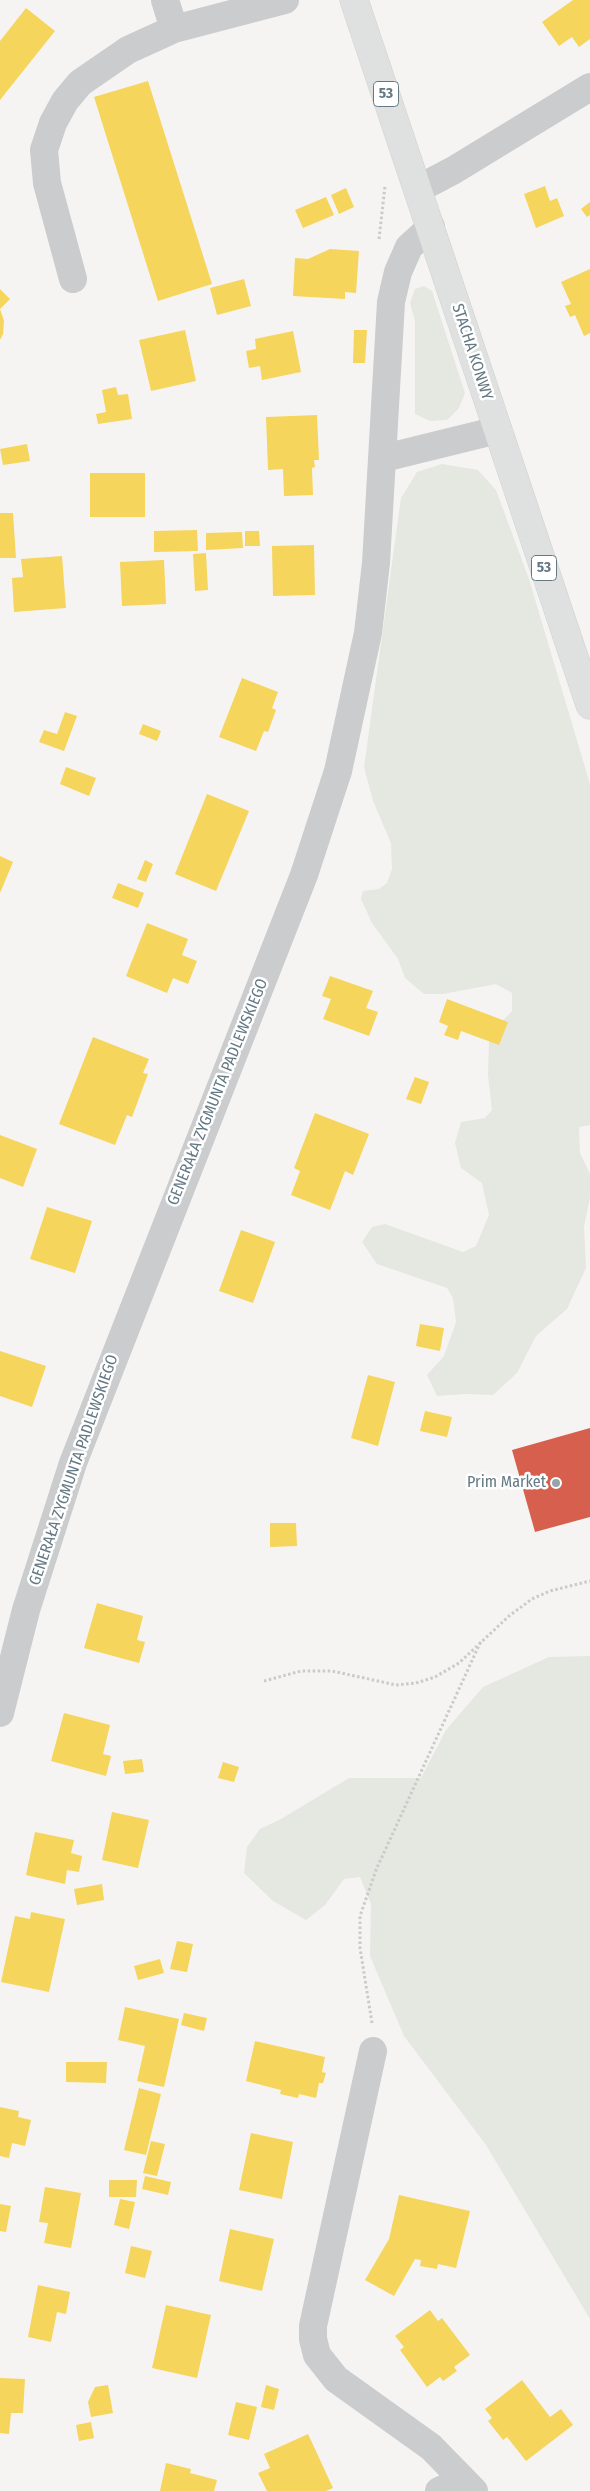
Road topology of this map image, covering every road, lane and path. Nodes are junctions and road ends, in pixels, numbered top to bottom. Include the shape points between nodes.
1 (165, 0) edge
2 (285, 0) edge
3 (354, 0) edge
4 (174, 29) junction
5 (590, 87) edge
6 (385, 181) dead end
7 (418, 189) junction
8 (431, 227) junction
9 (379, 241) dead end
10 (73, 279) dead end
11 (498, 430) junction
12 (384, 458) junction
13 (590, 705) edge
14 (590, 1581) edge
15 (481, 1642) junction
16 (264, 1681) dead end
17 (0, 1713) edge
18 (373, 2051) joint
19 (458, 2487) edge

1 - 4 street
2 - 4 street
3 - 7 main road, STACHA KONWY / 53
4 - 10 street via 128,50 80,83 52,123 44,150 47,183
5 - 7 street
6 - 9 path
7 - 8 main road, STACHA KONWY / 53
8 - 11 main road, STACHA KONWY / 53
8 - 12 street, GENERAŁA ZYGMUNTA PADLEWSKIEGO via 409,246 398,272 391,302
11 - 12 street
11 - 13 main road, STACHA KONWY / 53
12 - 17 street, GENERAŁA ZYGMUNTA PADLEWSKIEGO via 368,633 338,771 304,875 73,1463 26,1610
14 - 15 path via 532,1599
15 - 16 path via 460,1663 416,1683 396,1686 332,1671 301,1672
15 - 18 path via 376,1870 360,1916 360,1948 372,2021
18 - 19 street via 312,2340 317,2355 336,2379 431,2447

